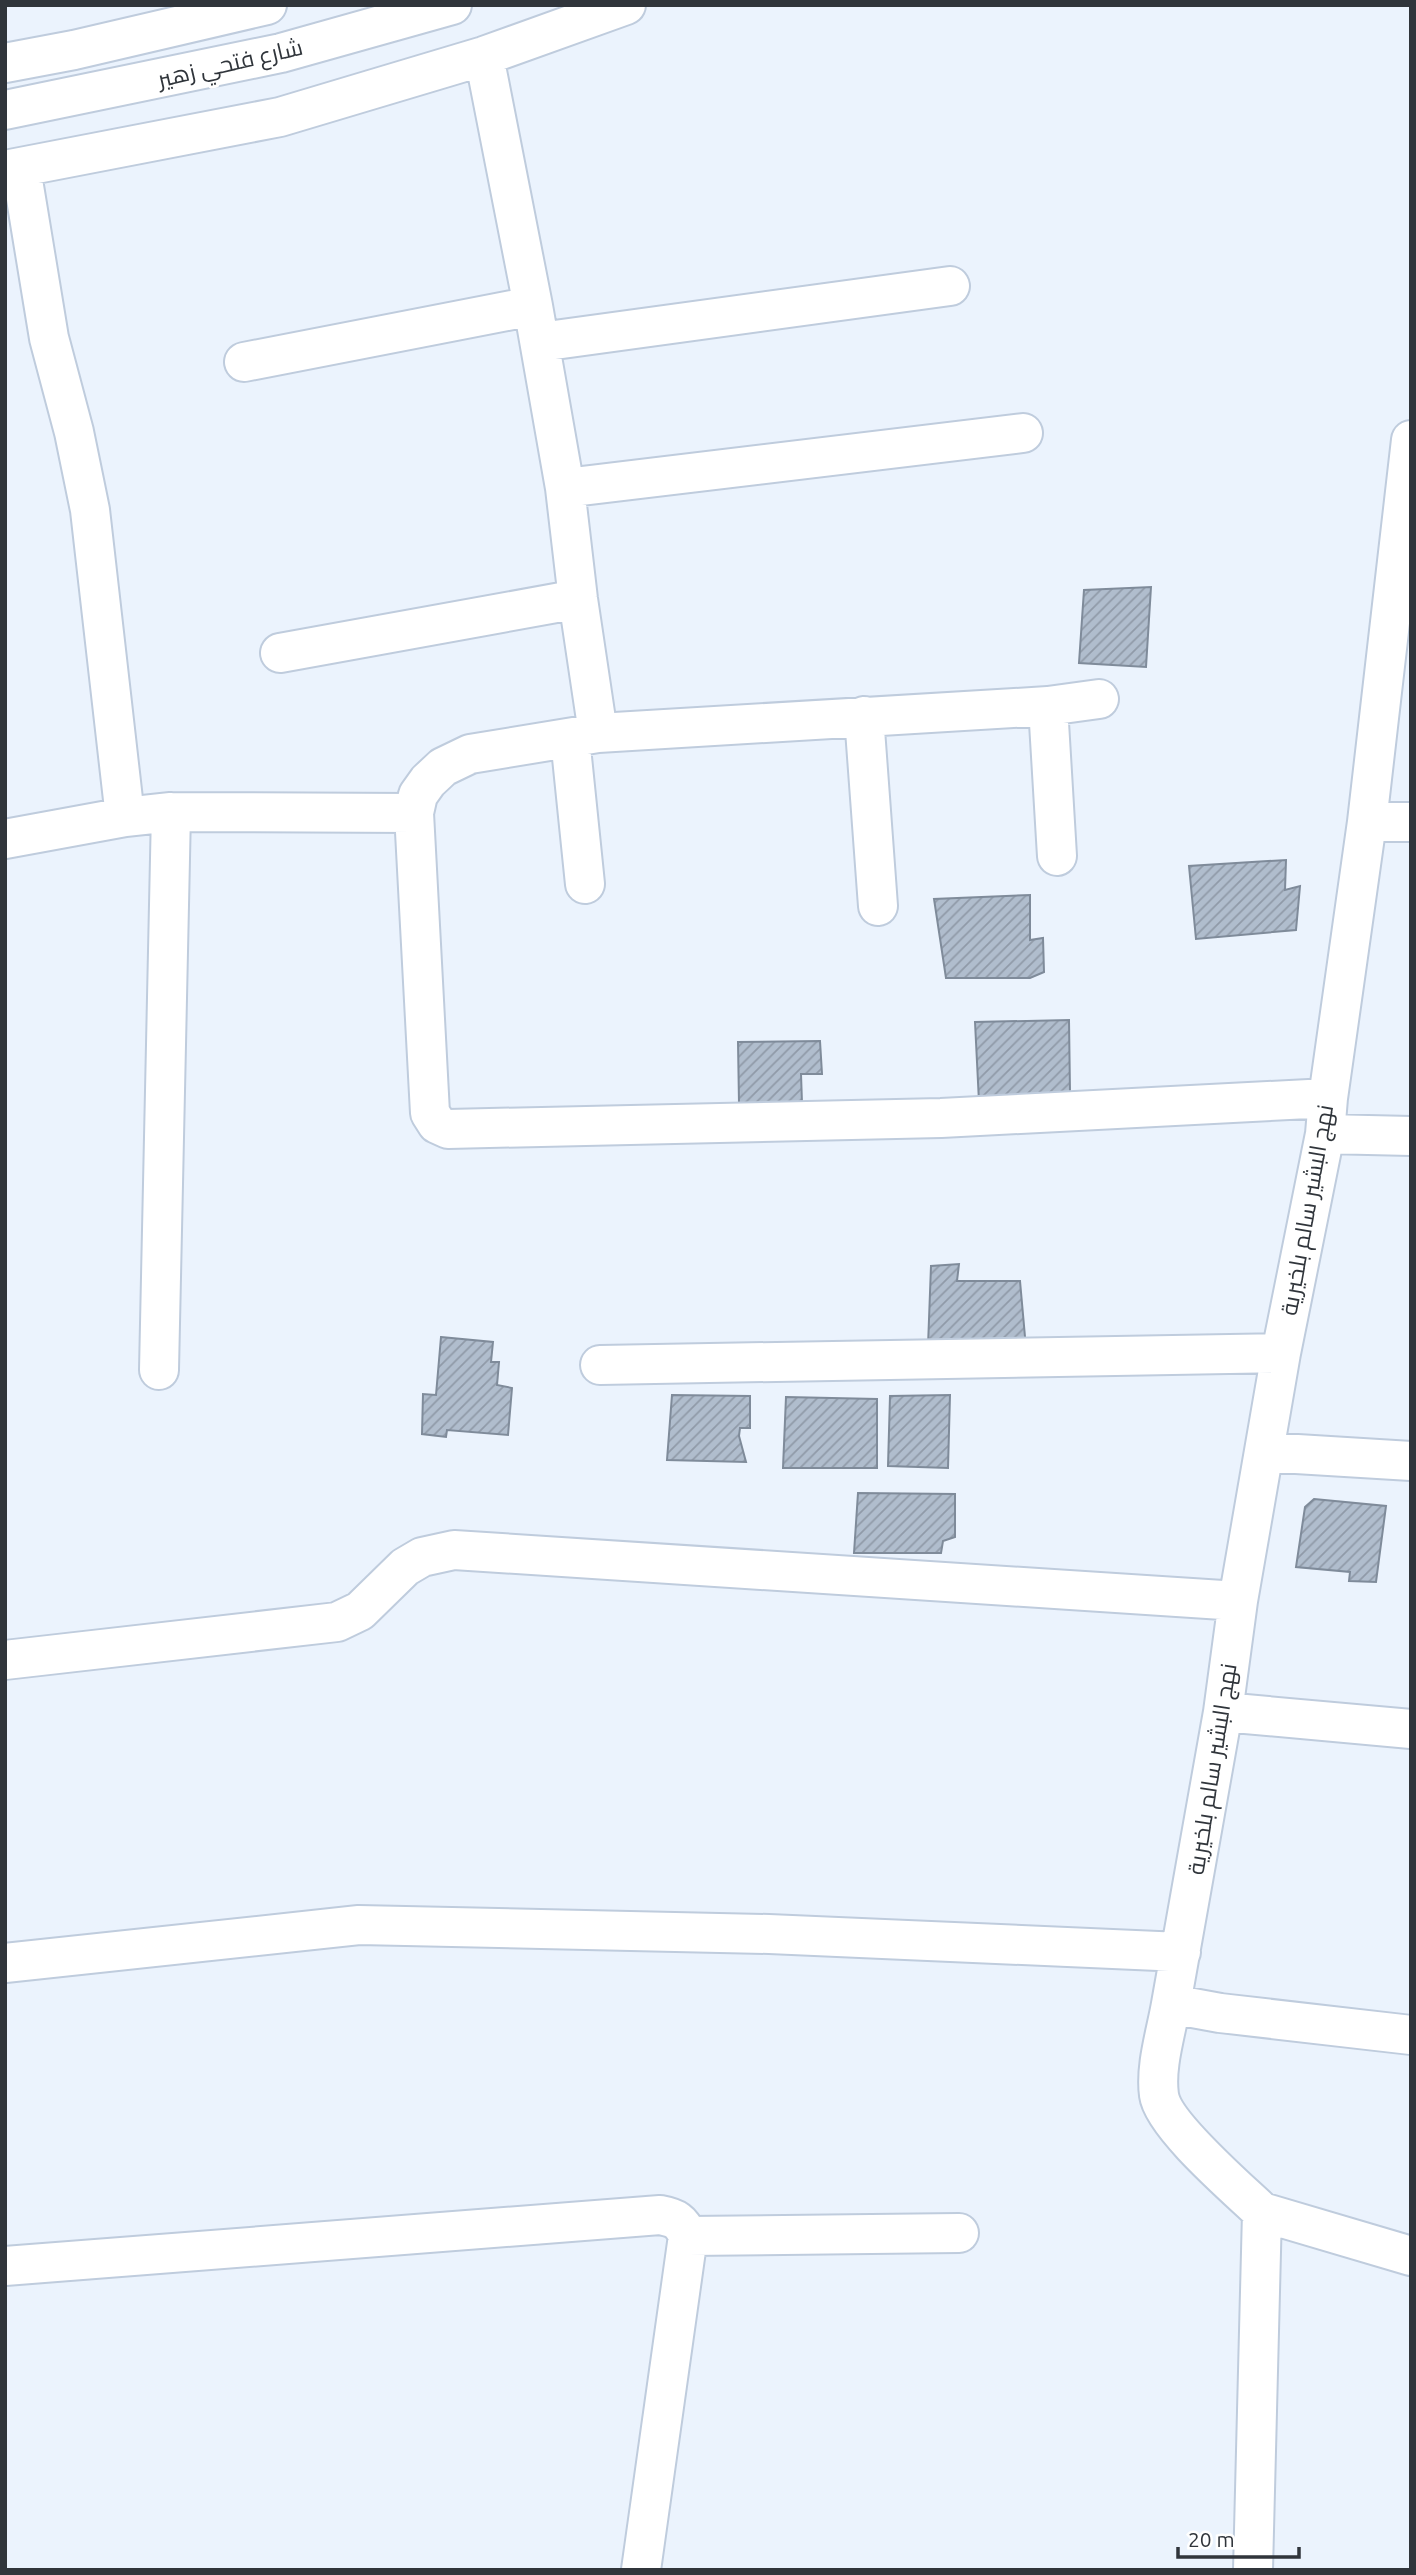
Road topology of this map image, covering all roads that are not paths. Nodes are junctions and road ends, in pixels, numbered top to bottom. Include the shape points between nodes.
1 (267, 5) edge
2 (452, 5) edge
3 (626, 5) edge
4 (484, 57) junction
5 (5, 63) edge
6 (5, 110) edge
7 (13, 169) edge
8 (950, 286) dead end
9 (537, 324) junction
10 (244, 362) dead end
11 (1023, 433) dead end
12 (1411, 439) edge
13 (565, 488) junction
14 (1404, 557) edge
15 (578, 599) junction
16 (280, 653) dead end
17 (1099, 699) dead end
18 (1048, 706) junction
19 (864, 716) junction
20 (584, 735) junction
21 (171, 812) junction
22 (414, 813) junction
23 (125, 817) junction
24 (1367, 822) junction
25 (1411, 822) edge
26 (5, 839) edge
27 (1057, 856) dead end
28 (585, 884) dead end
29 (878, 906) dead end
30 (1326, 1116) junction
31 (1411, 1136) edge
32 (1281, 1353) junction
33 (600, 1365) dead end
34 (159, 1370) dead end
35 (1264, 1452) junction
36 (1411, 1461) edge
37 (1238, 1601) junction
38 (5, 1660) edge
39 (1223, 1712) junction
40 (1411, 1729) edge
41 (5, 1963) edge
42 (1176, 1978) junction
43 (1411, 2035) edge
44 (1262, 2212) junction
45 (959, 2233) dead end
46 (688, 2236) junction
47 (1411, 2256) edge
48 (5, 2266) edge
49 (641, 2570) edge
50 (1253, 2570) edge

1 - 5 street, شارع فتحي زهير
2 - 6 street, شارع فتحي زهير via 281,53
3 - 4 street
4 - 7 street via 280,117
4 - 9 street
7 - 23 street via 90,510
8 - 9 street
9 - 10 street
9 - 13 street
11 - 13 street
12 - 14 street, نهج البشير سالم بلخيرية
13 - 15 street
14 - 24 street, نهج البشير سالم بلخيرية
15 - 16 street
15 - 20 street
17 - 18 street
18 - 19 street
18 - 27 street
19 - 20 street
19 - 29 street
20 - 22 street via 470,754 428,780
20 - 28 street
21 - 22 street
21 - 23 street
21 - 34 street
22 - 30 street via 428,1095 430,1113 437,1124 448,1129 941,1118
23 - 26 street
24 - 25 street
24 - 30 street, نهج البشير سالم بلخيرية
30 - 31 street
30 - 32 street, نهج البشير سالم بلخيرية
32 - 33 street
32 - 35 street, نهج البشير سالم بلخيرية
35 - 36 street
35 - 37 street, نهج البشير سالم بلخيرية
37 - 38 street via 454,1550 413,1562 360,1611 337,1622
37 - 39 street, نهج البشير سالم بلخيرية
39 - 40 street
39 - 42 street, نهج البشير سالم بلخيرية
41 - 42 street via 359,1925 769,1934
42 - 43 street via 1220,2013
42 - 44 street, نهج البشير سالم بلخيرية via 1159,2068 1159,2098 1173,2123
44 - 47 street
44 - 50 street
45 - 46 street
46 - 48 street via 674,2217 660,2215
46 - 49 street

